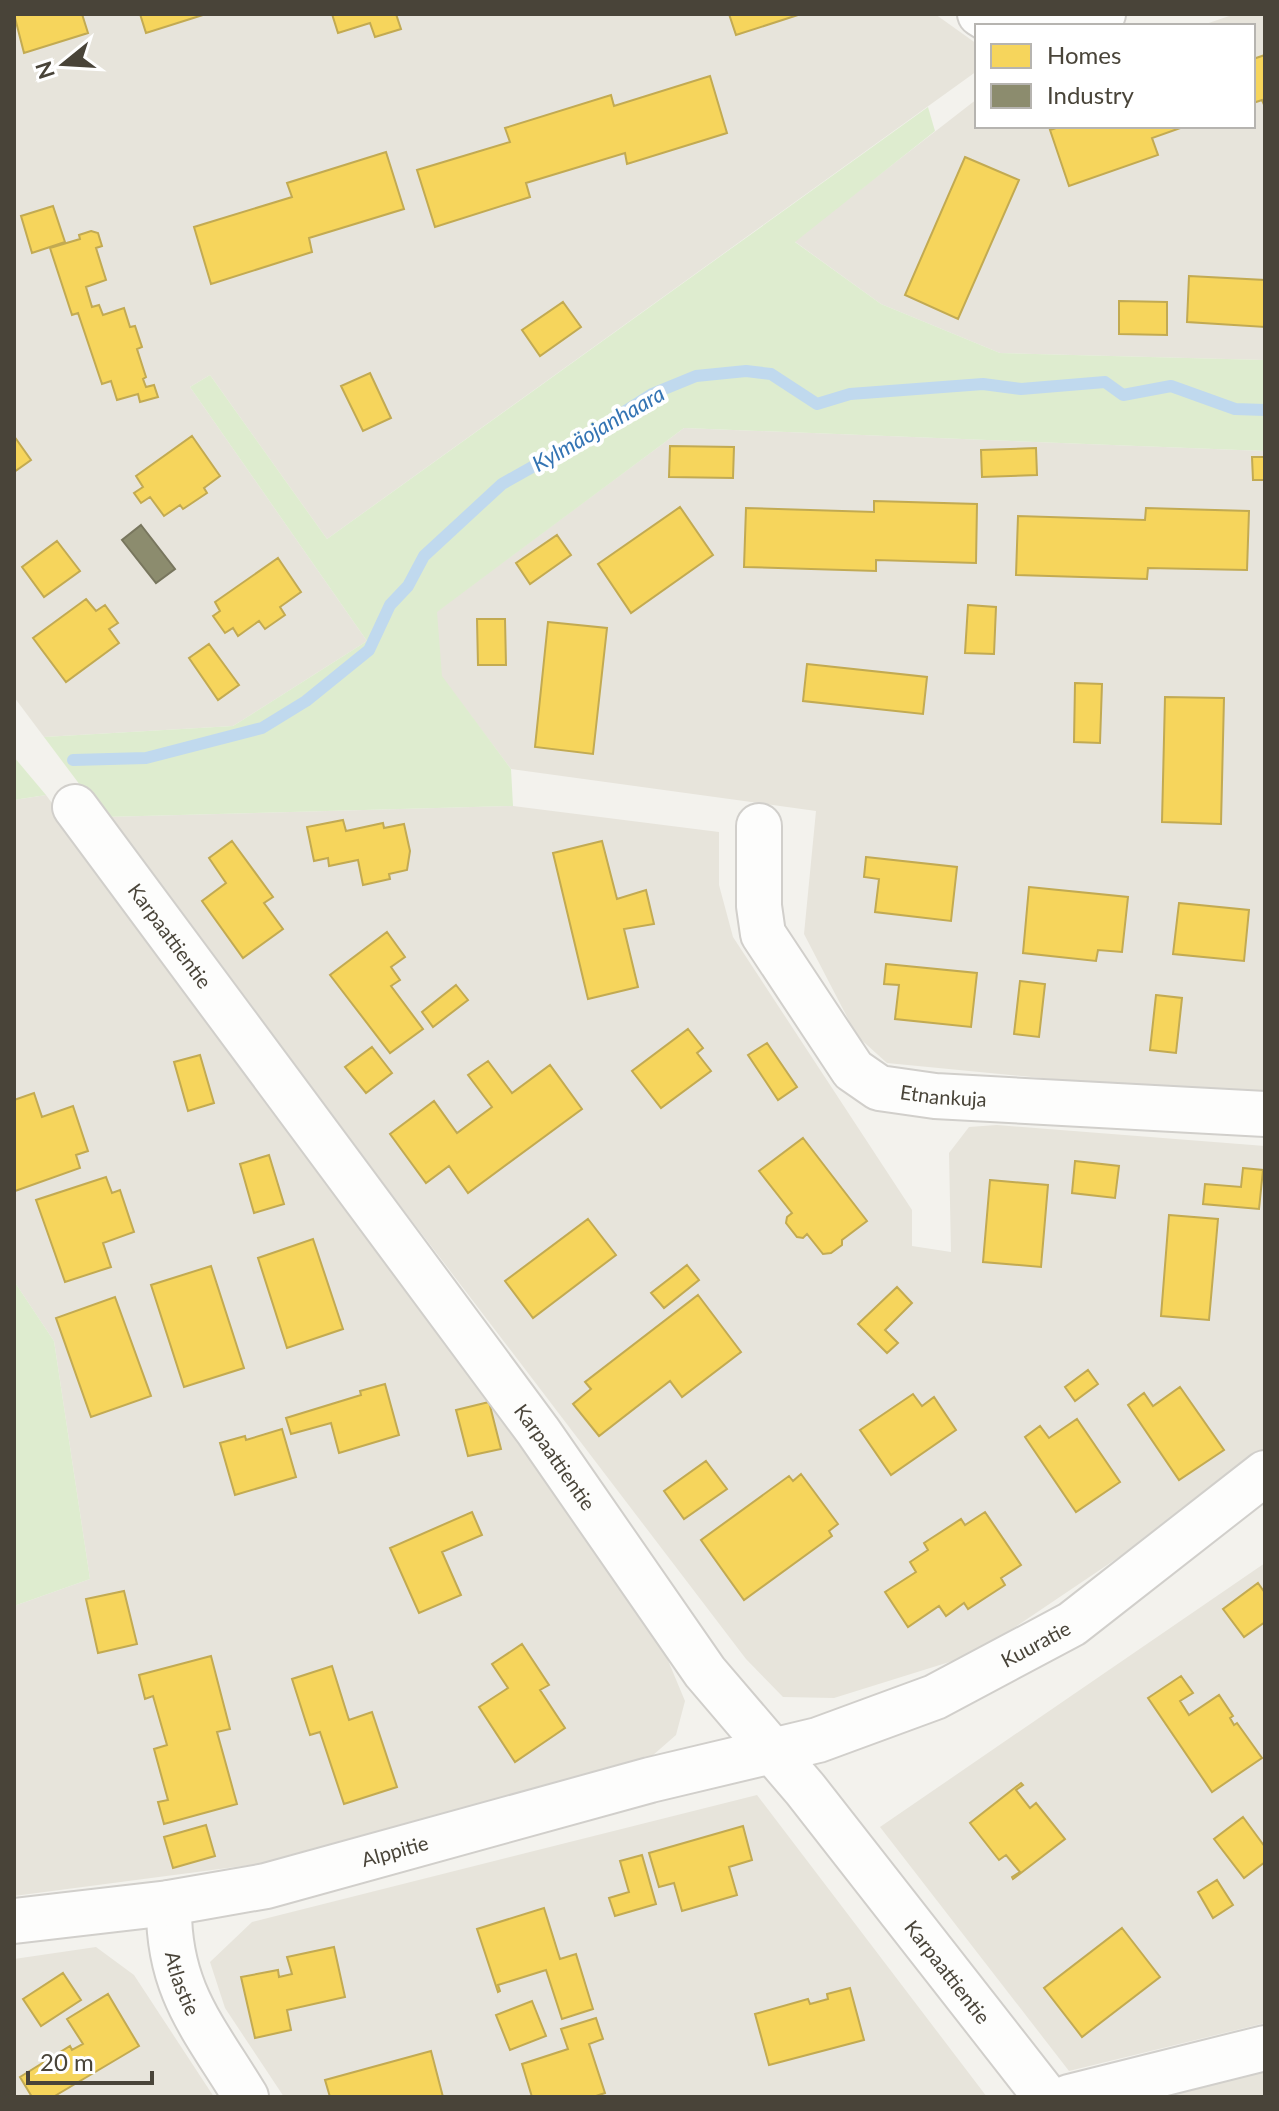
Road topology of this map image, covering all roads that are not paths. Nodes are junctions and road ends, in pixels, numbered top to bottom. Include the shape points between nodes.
1 (1103, 14) edge
2 (1034, 24) edge
3 (75, 807) dead end
4 (759, 826) dead end
5 (1265, 1114) edge
6 (1265, 1473) edge
7 (769, 1750) junction
8 (169, 1903) junction
9 (14, 1921) edge
10 (1265, 2048) edge
11 (246, 2097) edge
12 (1046, 2097) edge
13 (1069, 2097) edge

1 - 2 street
3 - 7 street, Karpaattientie via 538,1431 705,1672
4 - 5 street, Etnankuja via 763,934 853,1070 879,1088 935,1096
6 - 7 street, Kuuratie via 1072,1624 935,1697 818,1740
7 - 8 street, Alppitie via 266,1886
7 - 12 street, Karpaattientie
8 - 9 street, Alppitie
8 - 11 street, Atlastie via 175,1969 185,1997
10 - 13 street

